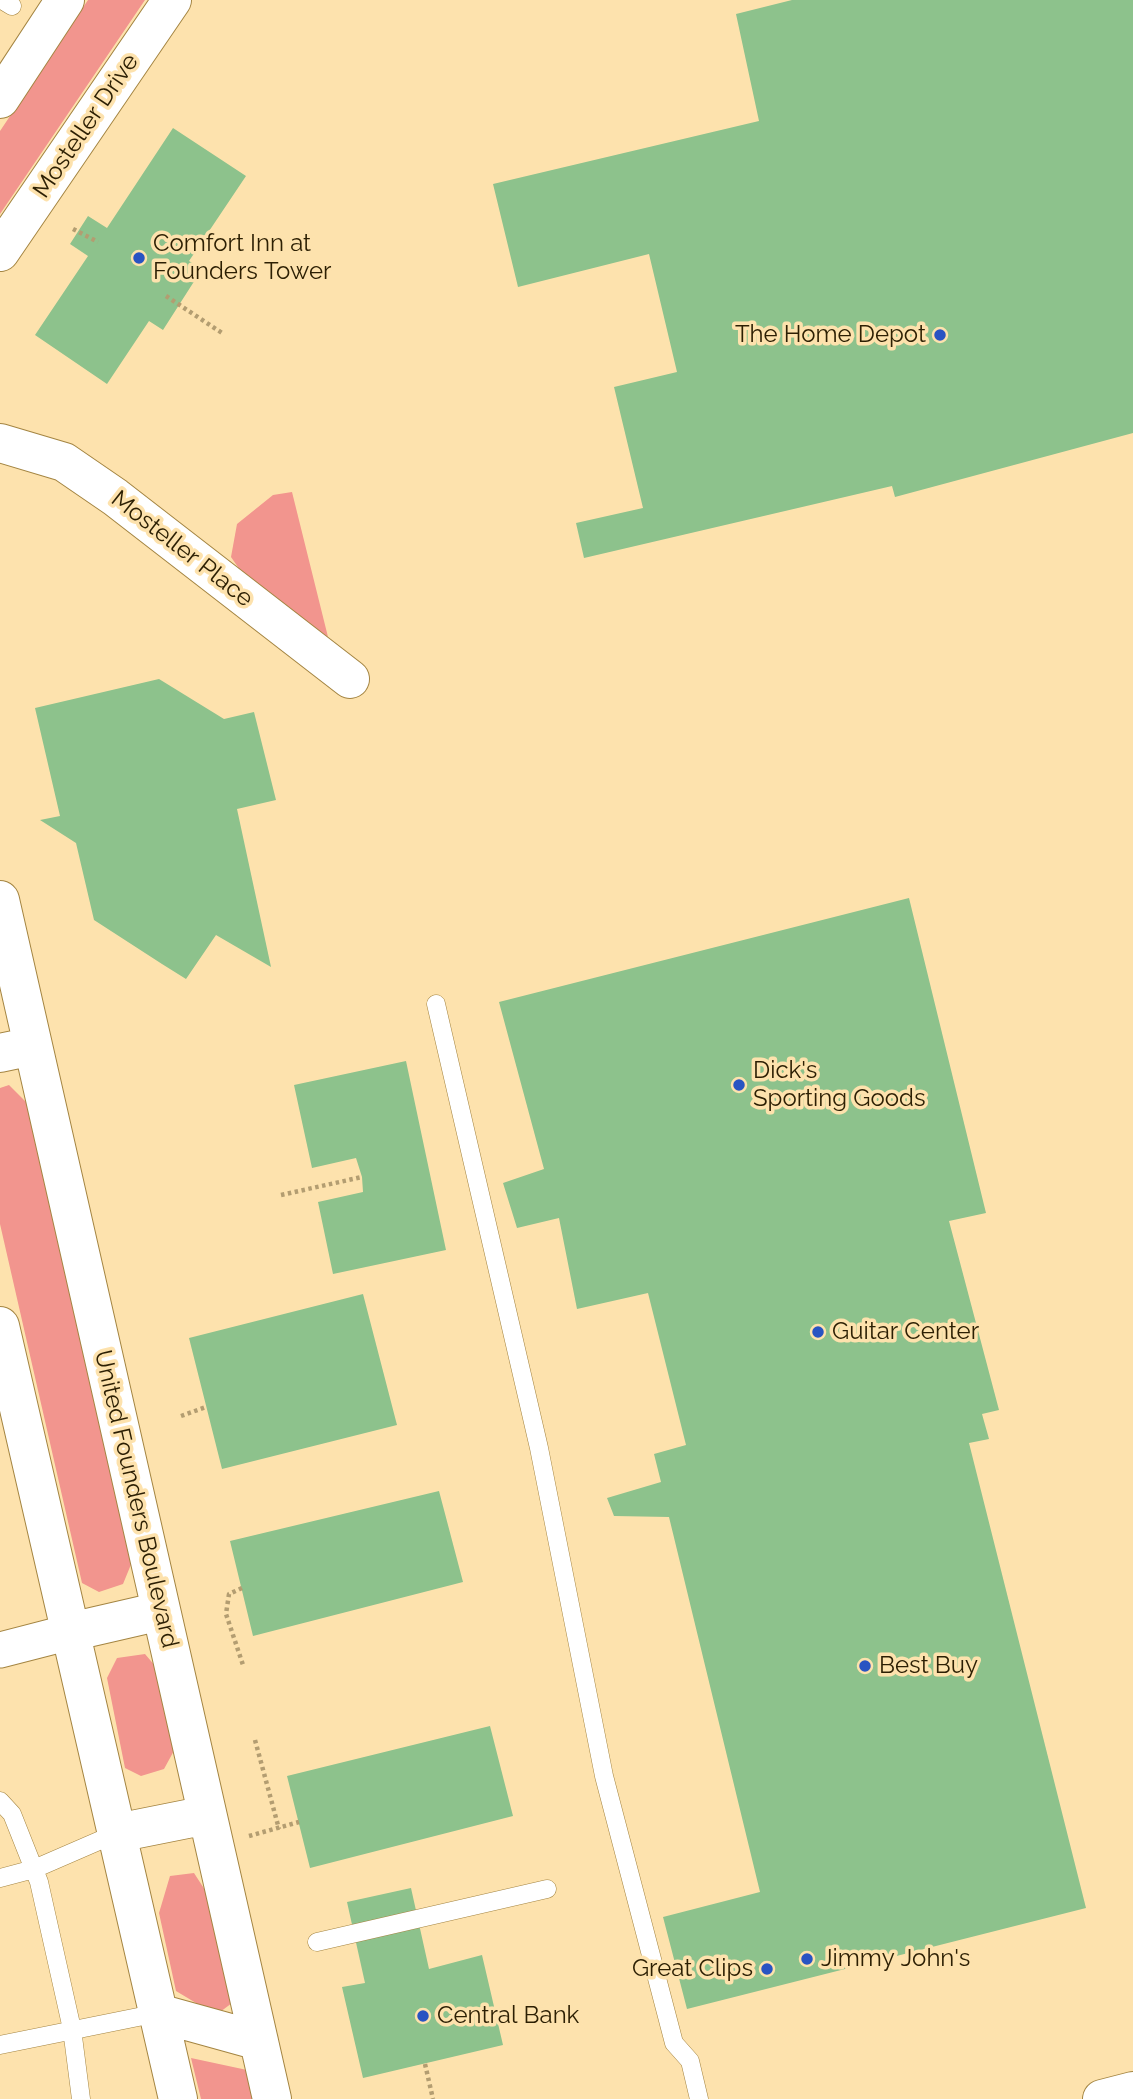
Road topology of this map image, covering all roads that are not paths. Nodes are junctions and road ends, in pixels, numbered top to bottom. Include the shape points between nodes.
1 (65, 0) edge
2 (172, 0) edge
3 (0, 99) edge
4 (0, 252) edge
5 (0, 443) edge
6 (350, 679) dead end
7 (0, 900) edge
8 (436, 1004) dead end
9 (16, 1050) edge
10 (0, 1326) edge
11 (161, 1611) junction
12 (70, 1632) junction
13 (0, 1650) edge
14 (0, 1801) edge
15 (211, 1830) junction
16 (117, 1833) junction
17 (34, 1869) junction
18 (0, 1878) edge
19 (547, 1889) dead end
20 (317, 1942) dead end
21 (158, 2013) junction
22 (72, 2029) junction
23 (259, 2041) junction
24 (0, 2045) edge
25 (1133, 2091) edge
26 (81, 2099) edge
27 (178, 2099) edge
28 (272, 2099) edge
29 (699, 2099) edge
30 (1102, 2099) edge

1 - 3 street
2 - 4 street, Mosteller Drive
5 - 6 street, Mosteller Place via 64,462
7 - 9 street, United Founders Boulevard
8 - 29 lane via 540,1448 604,1776 674,2043 690,2061
9 - 11 street, United Founders Boulevard
10 - 12 street
11 - 12 street
11 - 15 street, United Founders Boulevard
12 - 13 street
12 - 16 street
14 - 17 lane via 12,1814
15 - 16 street
15 - 23 street, United Founders Boulevard
16 - 17 lane
16 - 21 street
17 - 18 lane
17 - 22 lane
19 - 20 lane
21 - 22 lane
21 - 23 street
21 - 27 street
22 - 24 lane
22 - 26 lane
23 - 28 street, United Founders Boulevard
25 - 30 street

